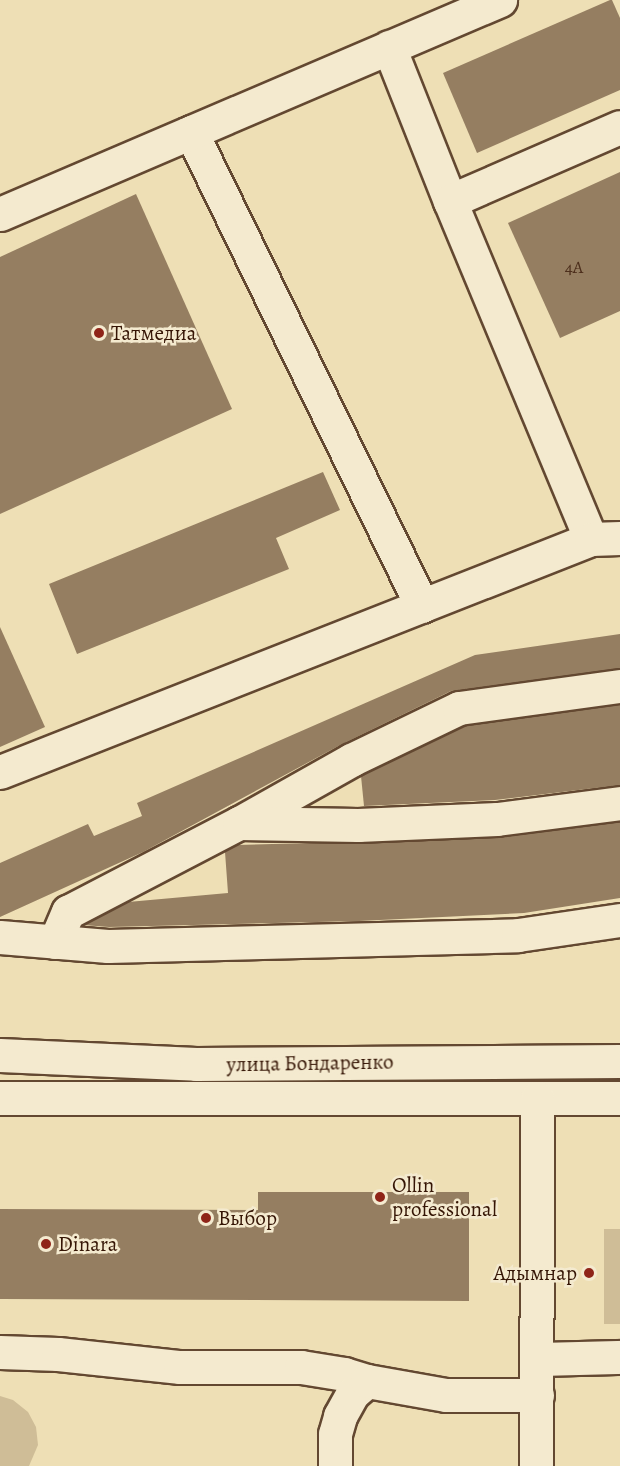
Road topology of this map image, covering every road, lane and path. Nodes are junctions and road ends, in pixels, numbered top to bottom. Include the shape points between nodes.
1 (500, 0) edge
2 (389, 47) junction
3 (620, 128) edge
4 (191, 132) junction
5 (450, 201) junction
6 (0, 214) edge
7 (606, 538) edge
8 (422, 606) junction
9 (620, 686) edge
10 (0, 771) edge
11 (620, 803) edge
12 (239, 823) junction
13 (620, 920) edge
14 (0, 937) edge
15 (55, 942) junction
16 (0, 1055) edge
17 (620, 1061) edge
18 (0, 1098) edge
19 (537, 1098) junction
20 (620, 1098) edge
21 (0, 1352) edge
22 (620, 1357) edge
23 (537, 1359) junction
24 (367, 1381) junction
25 (537, 1395) junction
26 (335, 1466) edge
27 (536, 1466) edge

1 - 2 street
2 - 4 street
2 - 5 street
3 - 5 street
4 - 6 street
4 - 8 street
5 - 7 street
7 - 8 street
8 - 10 street
9 - 12 street via 459,708 351,760
11 - 12 street via 497,819 358,825
12 - 15 street via 68,912
13 - 15 street via 518,935 108,946
14 - 15 street
16 - 17 street, улица Бондаренко via 196,1064
18 - 19 street, улица Бондаренко
19 - 20 street, улица Бондаренко
19 - 23 street
21 - 24 street via 180,1367 301,1367
22 - 23 street
23 - 25 street
24 - 25 street via 446,1395
24 - 26 street via 353,1393 340,1416 335,1434
25 - 27 street

